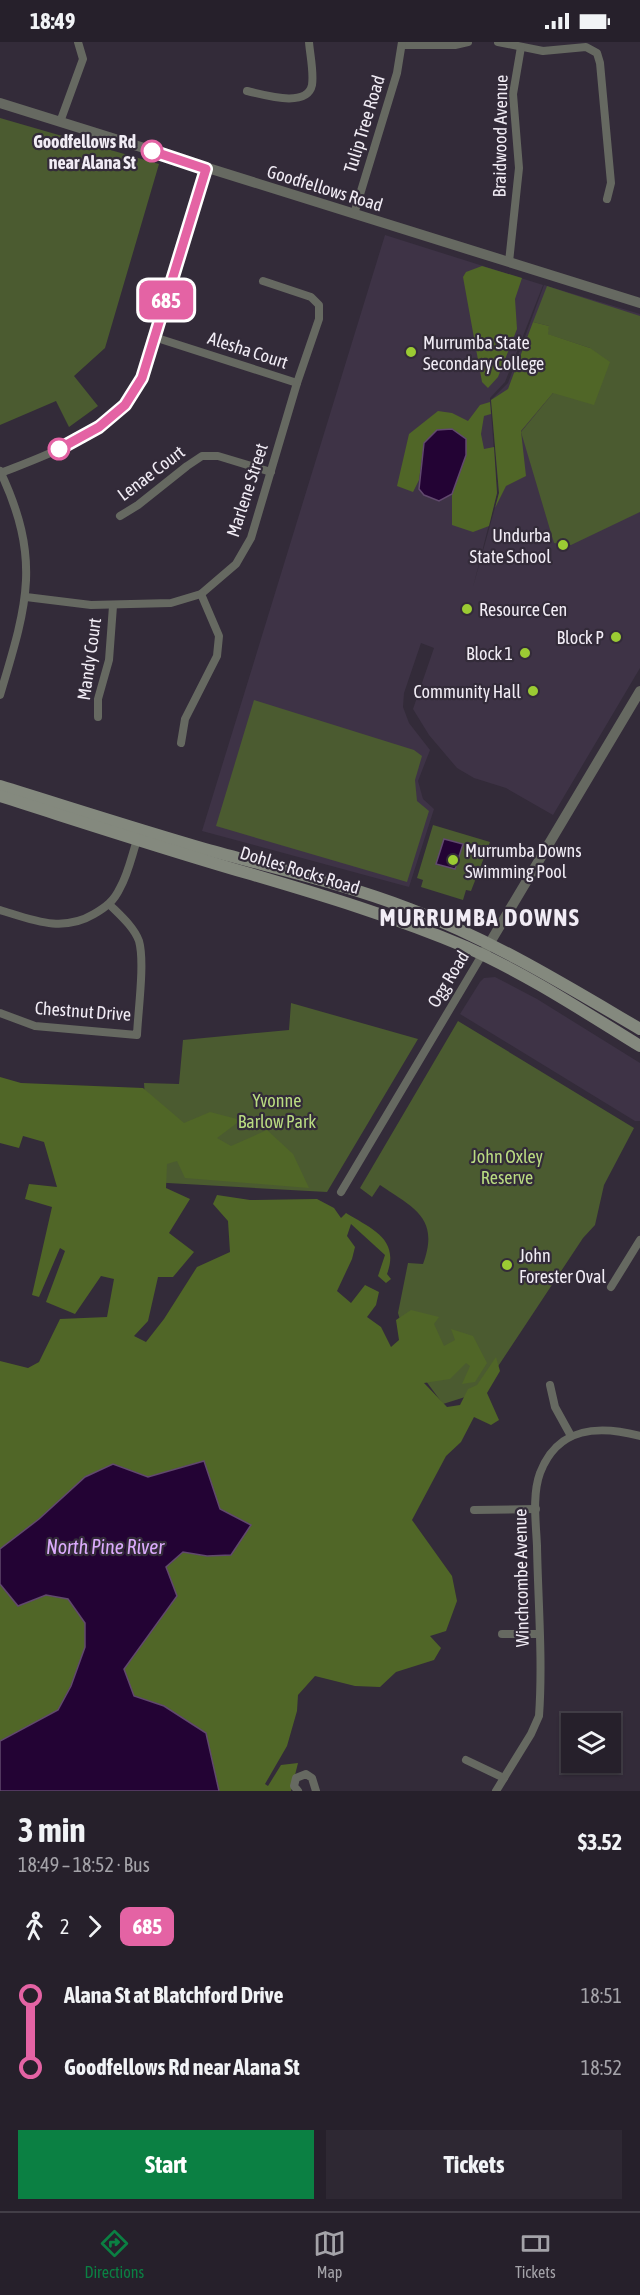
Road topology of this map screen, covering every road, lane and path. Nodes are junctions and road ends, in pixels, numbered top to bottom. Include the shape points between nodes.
1 (78, 42) edge
2 (309, 42) edge
3 (468, 42) edge
4 (498, 42) edge
5 (402, 44) edge
6 (521, 47) junction
7 (247, 91) dead end
8 (0, 104) edge
9 (60, 122) junction
10 (206, 169) junction
11 (607, 199) dead end
12 (354, 214) junction
13 (509, 262) junction
14 (262, 281) dead end
15 (640, 303) edge
16 (154, 337) junction
17 (297, 383) junction
18 (0, 472) edge
19 (271, 472) junction
20 (120, 516) dead end
21 (201, 594) junction
22 (26, 597) junction
23 (113, 606) junction
24 (640, 691) edge
25 (0, 695) edge
26 (99, 717) dead end
27 (181, 743) dead end
28 (0, 786) edge
29 (0, 796) edge
30 (137, 840) junction
31 (110, 905) junction
32 (0, 910) edge
33 (490, 943) junction
34 (482, 955) junction
35 (0, 1013) edge
36 (640, 1029) edge
37 (640, 1046) edge
38 (341, 1192) dead end
39 (640, 1240) edge
40 (611, 1287) dead end
41 (550, 1384) dead end
42 (571, 1436) junction
43 (640, 1436) edge
44 (536, 1509) junction
45 (474, 1510) dead end
46 (502, 1634) dead end
47 (538, 1634) junction
48 (466, 1760) dead end
49 (504, 1778) junction
50 (298, 1791) edge
51 (316, 1791) edge
52 (496, 1791) edge

1 - 9 street via 83,59
2 - 7 street via 310,92 281,99
3 - 5 street
4 - 6 street
5 - 12 street, Tulip Tree Road via 397,73
6 - 11 street via 548,51 586,47 597,52 611,183
6 - 13 street, Braidwood Avenue via 513,94 519,168
8 - 9 street, Goodfellows Road
9 - 10 street, Goodfellows Road
10 - 12 street, Goodfellows Road
10 - 16 street
12 - 13 street, Goodfellows Road
13 - 15 street, Goodfellows Road
14 - 17 street, Marlene Street via 311,297 319,305 319,319
16 - 17 street, Alesha Court
16 - 18 street via 142,378 125,405 99,427 53,453
17 - 19 street, Marlene Street
18 - 22 street via 15,503 23,534
19 - 20 street, Lenae Court via 219,456 202,456
19 - 21 street, Marlene Street via 244,553
21 - 23 street, Marlene Street via 171,603
21 - 27 street via 219,636 217,656 185,719
22 - 23 street, Marlene Street
22 - 25 street
23 - 26 street, Mandy Court via 109,660 98,699
24 - 33 street, Ogg Road
28 - 33 main road, Dohles Rocks Road via 202,848 366,892
29 - 30 main road, Dohles Rocks Road
30 - 31 street via 121,887
30 - 34 main road, Dohles Rocks Road via 372,910
31 - 32 street via 71,925 44,923
31 - 35 street, Chestnut Drive via 139,941 137,1035 35,1026
33 - 34 street, Ogg Road
33 - 36 main road, Dohles Rocks Road
34 - 37 main road, Dohles Rocks Road
34 - 38 street, Ogg Road
39 - 40 street
41 - 42 street via 555,1407
42 - 43 street via 615,1429
42 - 44 street, Winchcombe Avenue via 548,1459 540,1474
44 - 45 street
44 - 47 street, Winchcombe Avenue
46 - 47 street
47 - 49 street, Winchcombe Avenue via 539,1716
48 - 49 street
49 - 52 street, Winchcombe Avenue
50 - 51 street via 294,1786 296,1778 306,1774 312,1778

